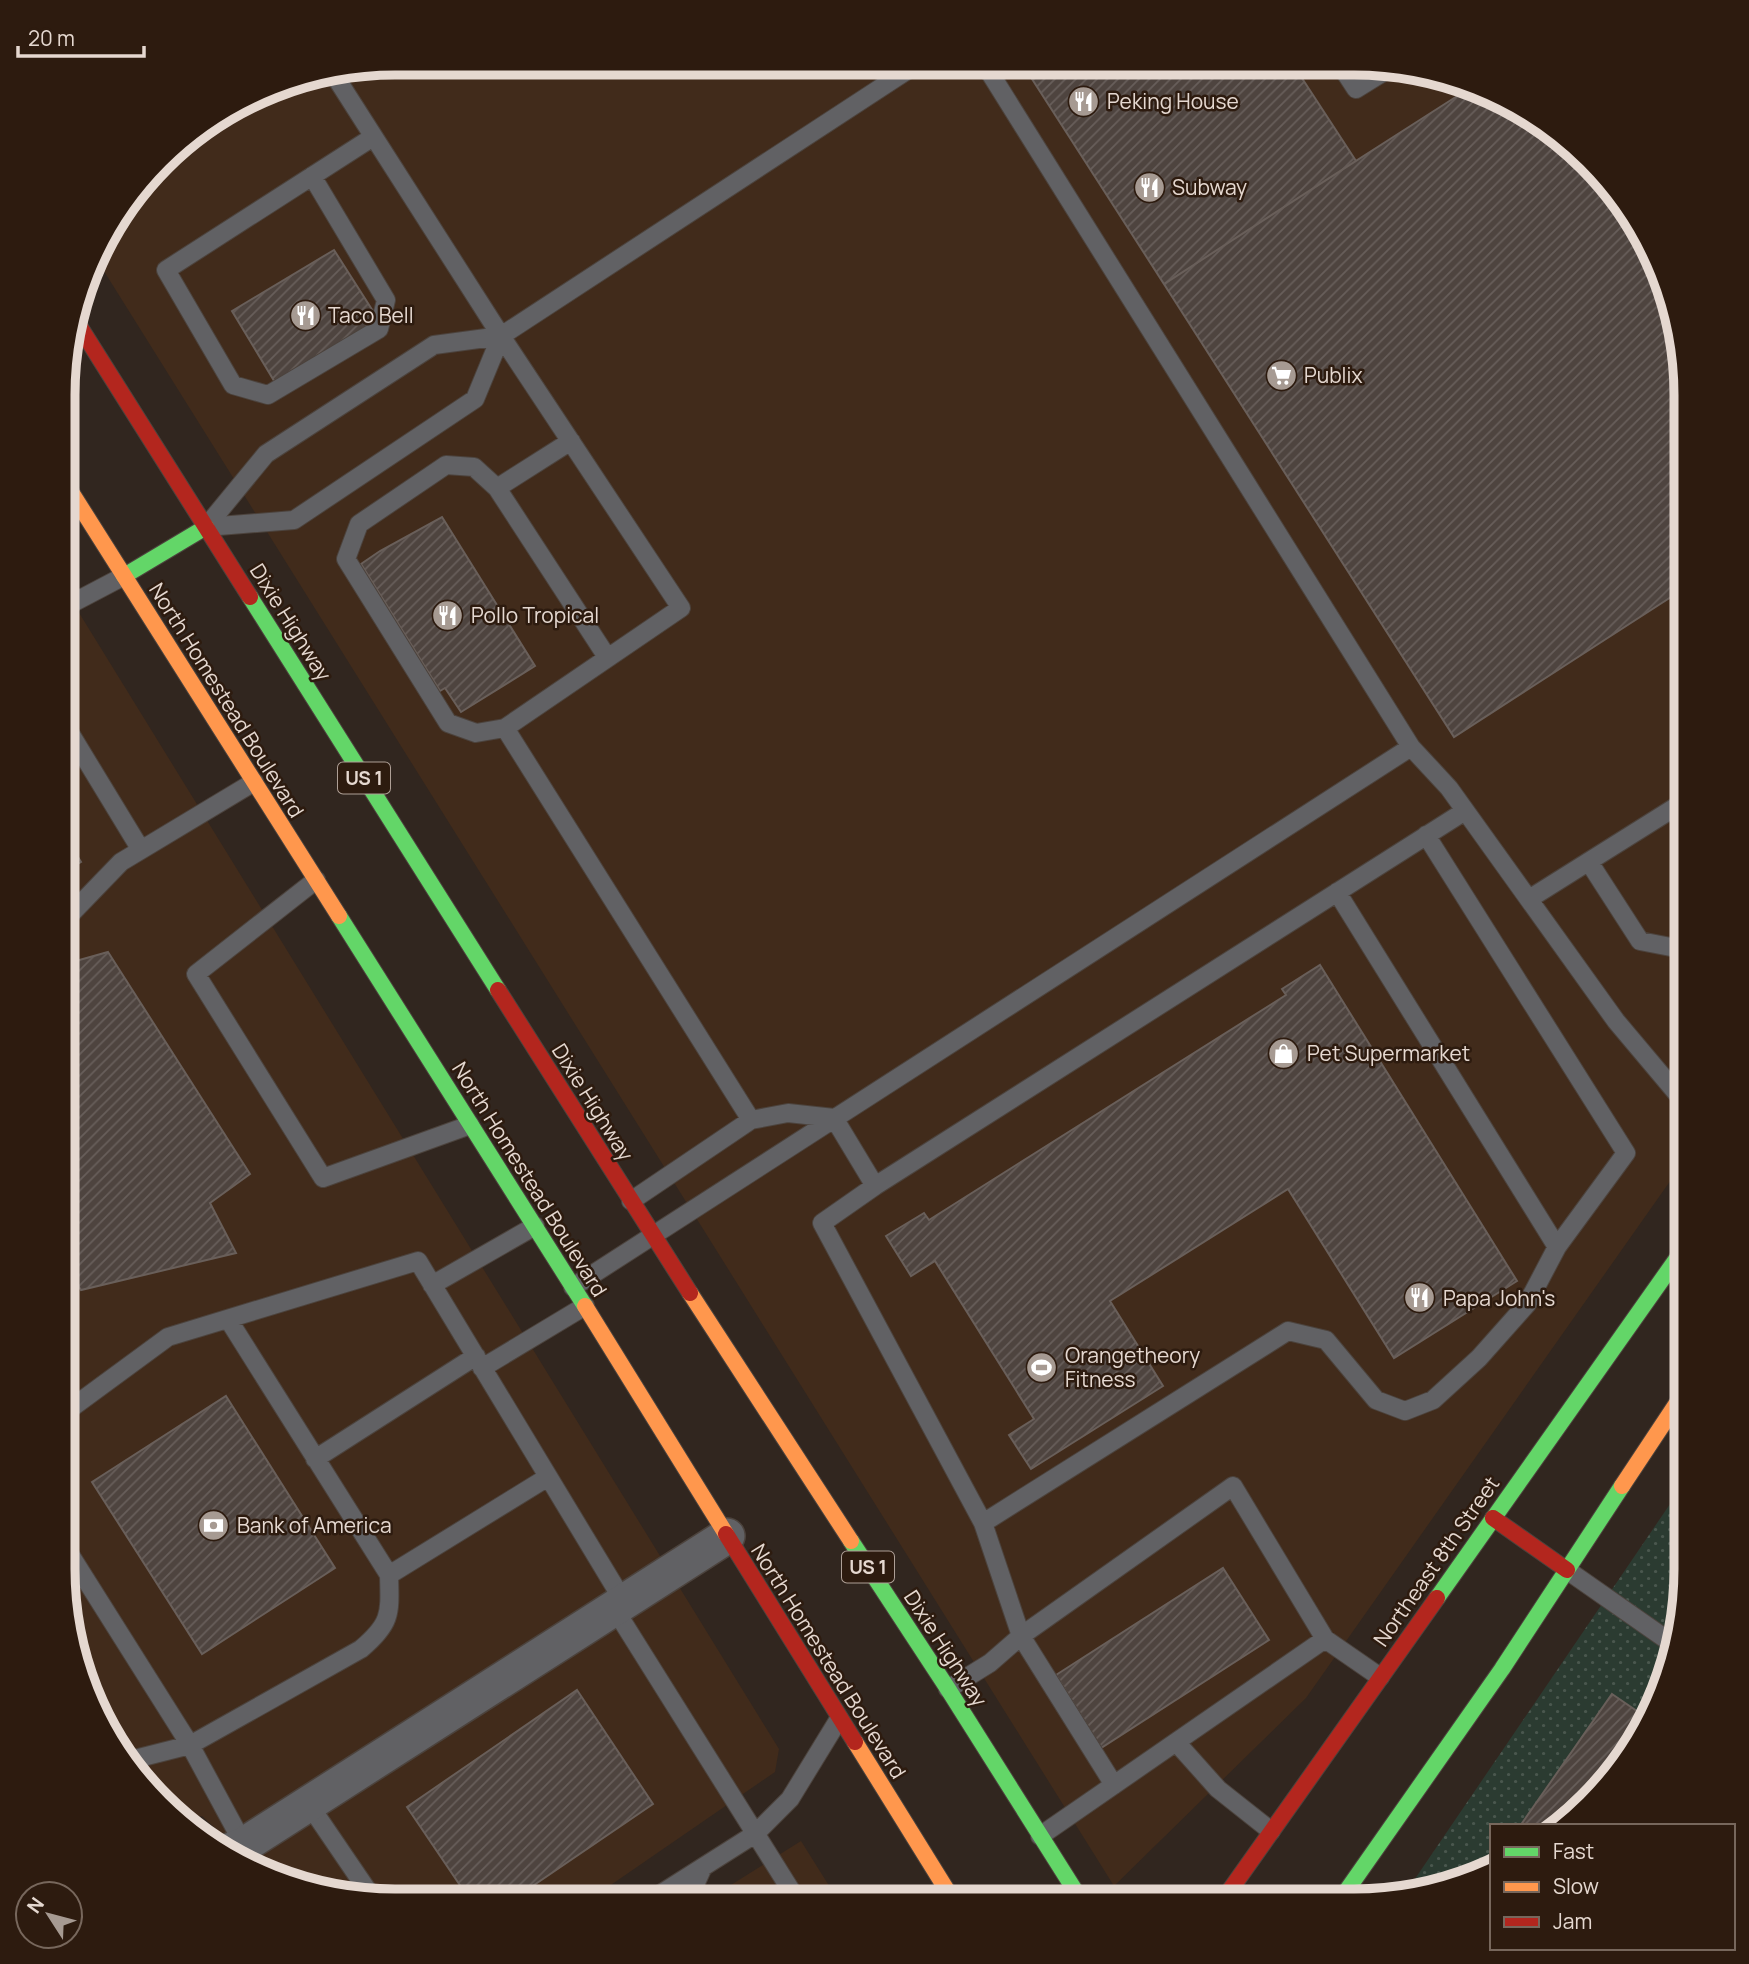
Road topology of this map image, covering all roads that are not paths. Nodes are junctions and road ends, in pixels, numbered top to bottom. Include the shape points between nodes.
1 (901, 75) edge
2 (991, 75) edge
3 (1347, 75) edge
4 (1377, 76) edge
5 (338, 80) edge
6 (373, 137) junction
7 (312, 176) junction
8 (82, 330) edge
9 (501, 335) junction
10 (571, 441) junction
11 (497, 488) junction
12 (75, 498) edge
13 (206, 527) junction
14 (124, 576) junction
15 (75, 602) edge
16 (607, 657) junction
17 (505, 728) junction
18 (75, 741) edge
19 (1411, 747) junction
20 (254, 782) junction
21 (1674, 808) edge
22 (1465, 811) junction
23 (1426, 835) junction
24 (141, 850) junction
25 (1589, 862) junction
26 (316, 880) junction
27 (1337, 892) junction
28 (1529, 899) junction
29 (75, 910) edge
30 (1674, 948) edge
31 (1674, 1090) edge
32 (834, 1118) junction
33 (751, 1120) junction
34 (470, 1125) junction
35 (875, 1186) junction
36 (631, 1201) junction
37 (535, 1226) junction
38 (652, 1236) junction
39 (1557, 1247) junction
40 (1674, 1263) edge
41 (432, 1285) junction
42 (573, 1287) junction
43 (584, 1306) junction
44 (228, 1319) junction
45 (479, 1362) junction
46 (75, 1405) edge
47 (1674, 1408) edge
48 (315, 1458) junction
49 (548, 1477) junction
50 (1493, 1518) junction
51 (983, 1522) junction
52 (727, 1536) junction
53 (75, 1562) edge
54 (1567, 1570) junction
55 (389, 1575) junction
56 (619, 1605) junction
57 (1021, 1636) junction
58 (1325, 1639) junction
59 (1666, 1639) edge
60 (1380, 1677) junction
61 (948, 1689) junction
62 (839, 1719) junction
63 (1176, 1742) junction
64 (190, 1745) junction
65 (137, 1758) edge
66 (1114, 1785) junction
67 (308, 1803) junction
68 (1272, 1831) junction
69 (755, 1834) junction
70 (1040, 1836) junction
71 (233, 1845) edge
72 (238, 1847) edge
73 (703, 1867) junction
74 (365, 1887) edge
75 (668, 1889) edge
76 (693, 1889) edge
77 (790, 1889) edge
78 (946, 1889) edge
79 (1074, 1889) edge
80 (1231, 1889) edge
81 (1348, 1889) edge

1 - 9 lane
2 - 19 lane
3 - 4 lane via 1356,89
5 - 6 lane
6 - 7 lane
6 - 9 lane
7 - 7 lane via 166,270 233,386 268,395 379,329 386,300
8 - 13 main road, Dixie Highway / US 1
9 - 10 lane
9 - 13 lane via 434,345 266,454
9 - 13 lane via 475,399 294,520
10 - 11 lane
10 - 16 lane via 681,608
11 - 16 lane
11 - 17 lane via 474,467 446,465 359,524 346,559 448,723 476,733
12 - 14 main road, North Homestead Boulevard
13 - 14 main road
13 - 36 main road, Dixie Highway / US 1
14 - 15 lane
14 - 20 main road, North Homestead Boulevard
16 - 17 lane
17 - 33 lane
18 - 24 lane
19 - 22 lane
19 - 32 lane
20 - 24 lane
20 - 26 main road, North Homestead Boulevard
21 - 25 lane
22 - 23 lane
22 - 28 lane
23 - 27 lane
23 - 39 lane via 1626,1153
24 - 29 lane via 121,862
25 - 28 lane
25 - 30 lane via 1640,941
26 - 34 main road, North Homestead Boulevard
26 - 34 lane via 196,974 323,1178
27 - 35 lane
27 - 39 lane
28 - 31 lane via 1616,1021
32 - 33 lane via 788,1113
32 - 35 lane
32 - 38 lane
33 - 36 lane
34 - 37 main road, North Homestead Boulevard
35 - 51 lane via 822,1223
36 - 38 main road, Dixie Highway / US 1
37 - 41 lane
37 - 42 main road, North Homestead Boulevard
38 - 42 lane
38 - 61 main road, Dixie Highway / US 1
39 - 51 lane via 1527,1304 1433,1400 1405,1411 1376,1400 1326,1340 1288,1331
40 - 50 main road, Northeast 8th Street
41 - 44 lane via 418,1261
41 - 45 lane
42 - 43 main road, North Homestead Boulevard
43 - 45 lane
43 - 52 main road, North Homestead Boulevard
44 - 46 lane via 168,1337
44 - 48 lane
45 - 48 lane
45 - 49 lane
47 - 54 main road
48 - 55 lane
49 - 55 lane
49 - 56 lane
50 - 54 main road
50 - 60 main road, Northeast 8th Street
51 - 57 lane
52 - 56 street
52 - 62 main road, North Homestead Boulevard
53 - 64 lane
54 - 59 lane
54 - 81 main road
55 - 64 lane via 390,1612 377,1635 361,1649
56 - 67 street
56 - 69 lane
57 - 58 lane via 1233,1486
57 - 61 lane via 990,1663
57 - 66 lane
58 - 60 lane
58 - 63 lane
60 - 68 main road, Northeast 8th Street
61 - 70 main road, Dixie Highway / US 1
62 - 69 lane via 790,1799
62 - 78 main road, North Homestead Boulevard
63 - 66 lane
63 - 68 lane via 1218,1790
64 - 65 lane
64 - 71 lane
66 - 70 lane
67 - 72 street
67 - 74 lane
68 - 80 main road, Northeast 8th Street
69 - 73 lane
69 - 77 lane
70 - 79 main road, Dixie Highway / US 1
73 - 75 lane
73 - 76 lane

